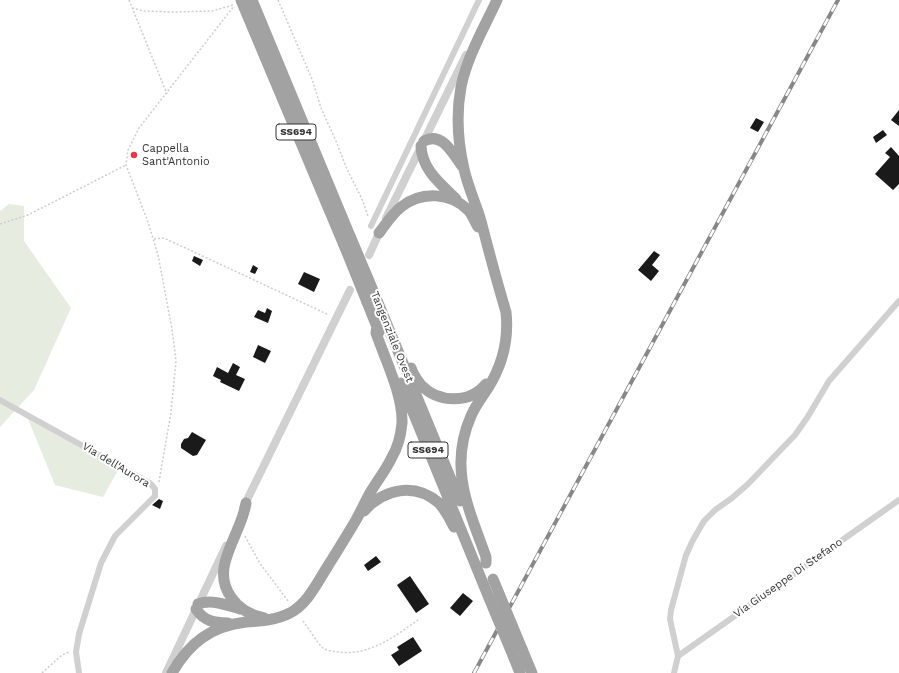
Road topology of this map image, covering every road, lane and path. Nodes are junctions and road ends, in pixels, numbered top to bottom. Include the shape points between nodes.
1 (129, 0) edge
2 (241, 0) edge
3 (252, 0) edge
4 (278, 0) edge
5 (478, 0) edge
6 (493, 0) edge
7 (497, 0) edge
8 (132, 8) junction
9 (253, 15) junction
10 (167, 94) junction
11 (423, 144) junction
12 (126, 165) junction
13 (464, 170) junction
14 (462, 205) junction
15 (0, 224) edge
16 (375, 229) junction
17 (153, 239) junction
18 (486, 243) junction
19 (369, 255) dead end
20 (350, 290) dead end
21 (370, 297) junction
22 (899, 301) edge
23 (336, 319) junction
24 (377, 326) junction
25 (498, 370) junction
26 (0, 400) edge
27 (156, 489) junction
28 (899, 500) edge
29 (246, 503) junction
30 (356, 521) junction
31 (238, 529) junction
32 (486, 563) junction
33 (489, 583) junction
34 (288, 601) dead end
35 (197, 606) junction
36 (244, 611) junction
37 (268, 620) junction
38 (418, 620) dead end
39 (302, 621) dead end
40 (238, 623) junction
41 (76, 652) junction
42 (678, 656) junction
43 (42, 673) edge
44 (79, 673) edge
45 (166, 673) edge
46 (172, 673) edge
47 (520, 673) edge
48 (532, 673) edge
49 (674, 673) edge

1 - 8 path
2 - 9 highway, Tangenziale Ovest / SS694
3 - 9 highway, Tangenziale Ovest / SS694
4 - 16 path via 312,79 321,108
5 - 16 street
6 - 11 street
7 - 13 highway via 471,57 461,88 458,132
8 - 10 path
8 - 10 path via 144,11 212,11 237,3
9 - 21 highway, Tangenziale Ovest / SS694, bridge
10 - 12 path via 139,128 128,150
11 - 13 highway via 433,138 443,142
11 - 14 highway via 422,157 429,170
11 - 16 street
12 - 15 path via 28,215
12 - 17 path
13 - 18 highway
14 - 16 highway via 444,197 420,198 402,206
14 - 18 highway via 469,212
16 - 19 street
17 - 23 path via 164,238
17 - 27 path via 176,361 171,412
18 - 25 highway via 507,322 505,349
20 - 23 street
21 - 24 highway, Tangenziale Ovest / SS694
21 - 25 highway via 383,304 413,374 421,385 432,393 455,399 466,397 484,386
21 - 32 highway, Tangenziale Ovest / SS694
22 - 42 street via 829,381 795,435 748,484 704,521 686,555 671,610 670,619
23 - 29 street
24 - 30 highway via 376,333 397,393 402,422 392,458
24 - 33 highway, Tangenziale Ovest / SS694
25 - 32 highway via 471,416 461,456 462,487
26 - 27 street, Via dell'Aurora via 150,483
27 - 41 street, Via dell'Aurora via 155,496 114,536 107,549 79,634
28 - 42 street, Via Giuseppe Di Stefano
29 - 31 highway
29 - 35 street
30 - 33 highway via 378,498 391,492 402,490 428,496 440,504 447,514 478,580
30 - 37 highway via 305,600 291,613
31 - 34 path
31 - 36 highway via 226,558 223,581 227,592
32 - 33 highway, Tangenziale Ovest / SS694
33 - 47 highway, Tangenziale Ovest / SS694, bridge via 489,598
33 - 48 highway, Tangenziale Ovest / SS694, bridge
35 - 36 highway via 204,602 218,603
35 - 40 highway via 200,615 210,621
35 - 45 street
36 - 37 highway
37 - 40 highway
38 - 39 path via 375,646 361,652 348,653 323,648
40 - 46 highway via 226,625 200,639
41 - 43 path via 70,651 62,655
41 - 44 street, Via dell'Aurora
42 - 49 street

